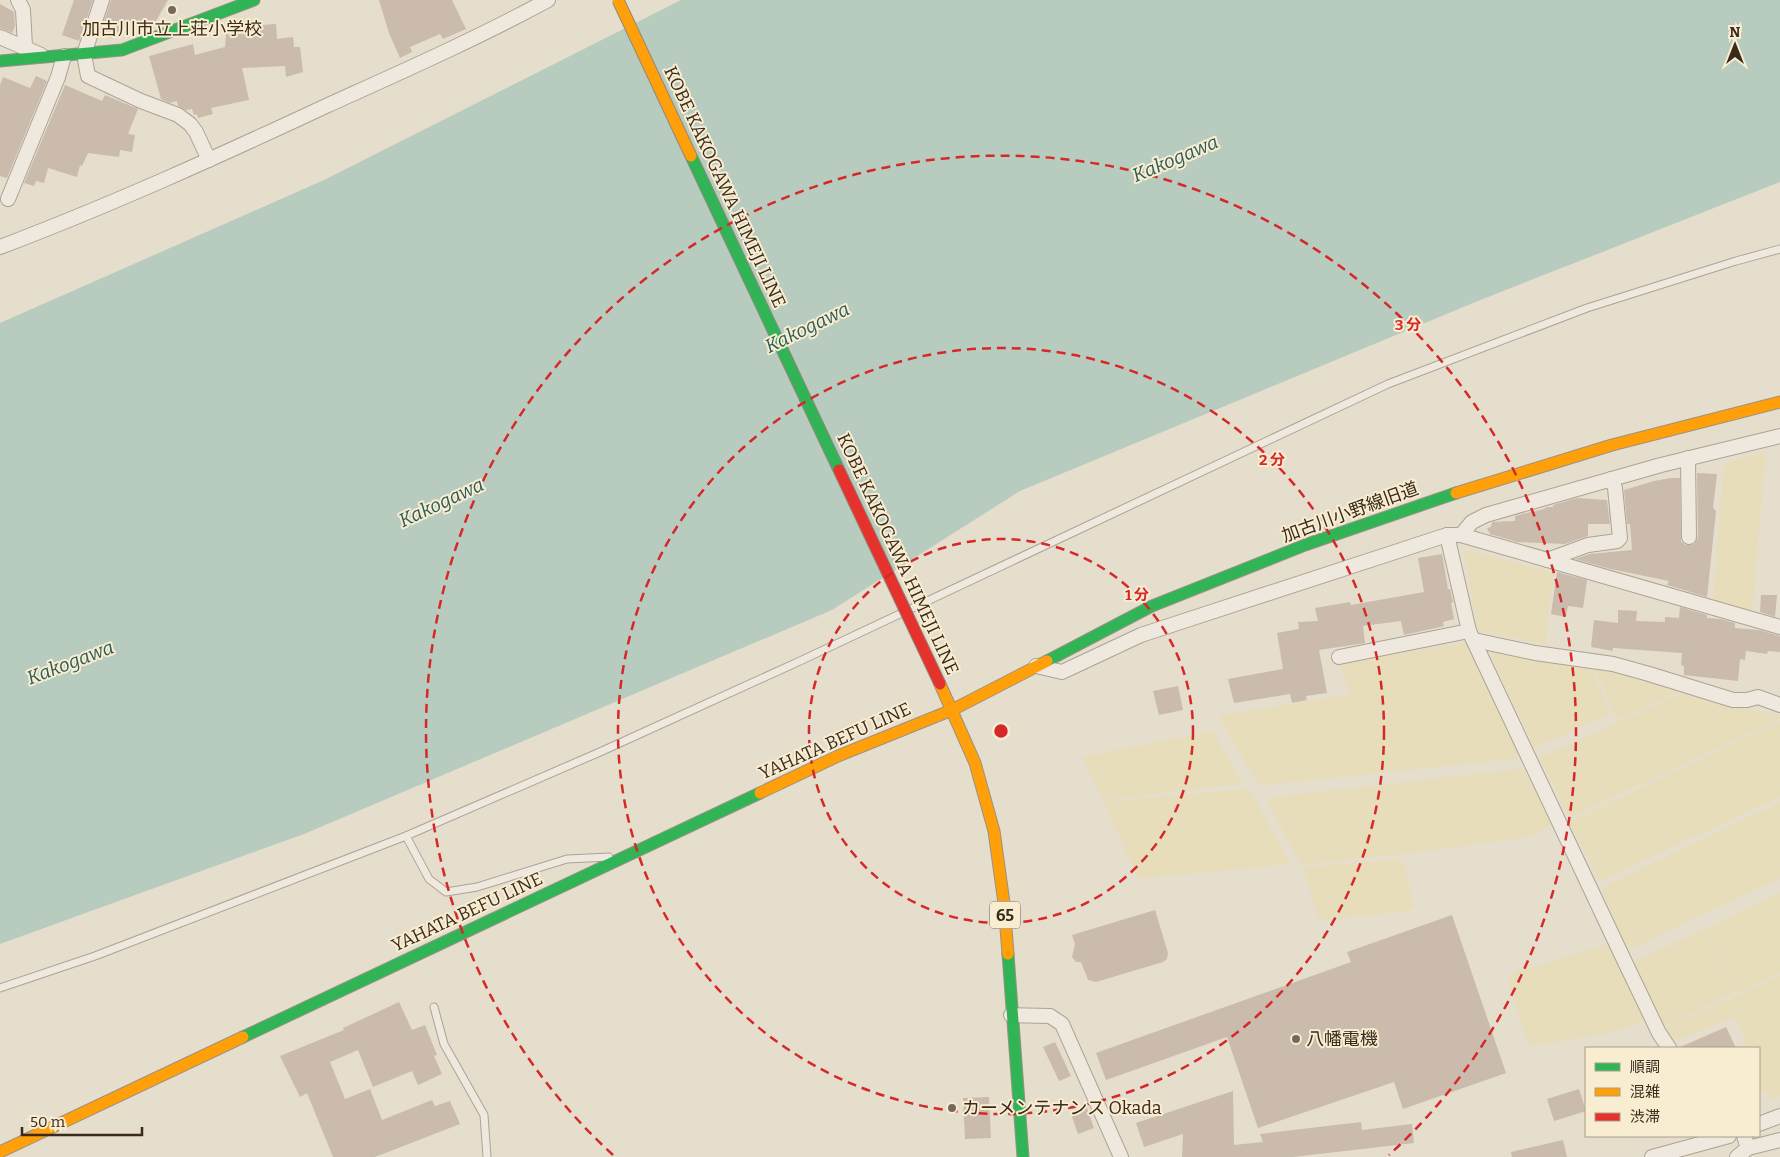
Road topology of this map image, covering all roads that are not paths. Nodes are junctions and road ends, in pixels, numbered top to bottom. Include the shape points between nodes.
1 (18, 0) edge
2 (102, 0) edge
3 (254, 0) edge
4 (548, 0) edge
5 (618, 0) edge
6 (0, 37) edge
7 (25, 47) junction
8 (84, 54) junction
9 (64, 56) junction
10 (46, 58) junction
11 (0, 61) edge
12 (209, 160) junction
13 (8, 199) dead end
14 (0, 247) edge
15 (1780, 249) edge
16 (1780, 402) edge
17 (1780, 436) edge
18 (1688, 458) junction
19 (1611, 479) junction
20 (1447, 535) junction
21 (1461, 535) junction
22 (1689, 537) dead end
23 (1547, 560) junction
24 (1780, 627) edge
25 (1471, 636) junction
26 (1339, 657) dead end
27 (1036, 666) junction
28 (1780, 705) edge
29 (952, 710) junction
30 (406, 836) junction
31 (626, 856) junction
32 (0, 988) edge
33 (434, 1007) dead end
34 (1011, 1015) junction
35 (1668, 1047) edge
36 (1780, 1116) edge
37 (1760, 1124) edge
38 (1722, 1137) edge
39 (1780, 1140) edge
40 (1743, 1147) edge
41 (0, 1152) edge
42 (487, 1157) edge
43 (1023, 1157) edge
44 (1121, 1157) edge
45 (1652, 1157) edge

1 - 7 street via 23,10
2 - 8 street
3 - 8 main road via 122,50
4 - 12 street via 501,25
5 - 29 main road, KOBE KAKOGAWA HIMEJI LINE / 65, bridge
6 - 7 street
7 - 10 street
8 - 9 main road
8 - 12 street via 88,76 190,124
9 - 10 main road
9 - 13 street
10 - 11 main road
12 - 14 street
15 - 30 lane via 1587,308 1388,384 800,661
16 - 27 main road, 加古川小野線旧道 via 1612,445 1305,545 1152,606
17 - 18 street
18 - 19 street
18 - 22 street
19 - 21 street via 1486,515 1472,522
19 - 23 street via 1615,488 1620,538 1577,548
20 - 21 street
20 - 25 street
20 - 27 street via 1140,635 1062,672
21 - 23 street
23 - 24 street
25 - 26 street
25 - 28 street via 1535,653 1612,664 1733,700 1758,697
25 - 35 street
27 - 29 main road, 加古川小野線旧道
29 - 31 main road, YAHATA BEFU LINE via 838,756
29 - 34 main road, KOBE KAKOGAWA HIMEJI LINE / 65 via 975,762 994,831 1004,903
30 - 31 lane via 429,879 446,892 476,888 567,859
30 - 32 lane via 95,956
31 - 41 main road, YAHATA BEFU LINE
33 - 42 lane via 444,1044 484,1115
34 - 43 main road, KOBE KAKOGAWA HIMEJI LINE / 65
34 - 44 street via 1050,1016 1062,1024
36 - 37 street
38 - 45 street
39 - 40 street

